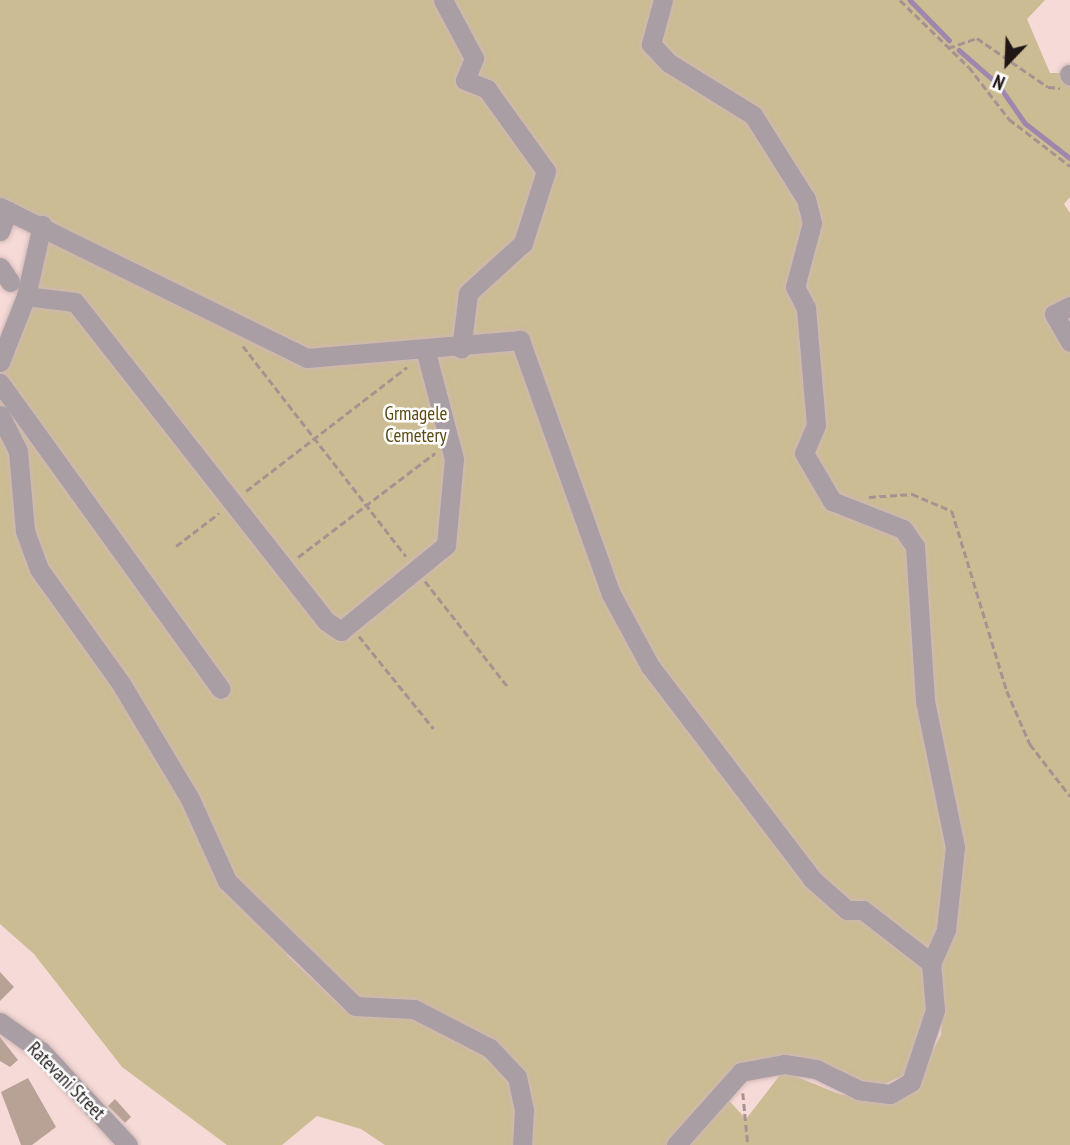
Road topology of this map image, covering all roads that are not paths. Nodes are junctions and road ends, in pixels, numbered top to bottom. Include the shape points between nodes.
1 (443, 0) edge
2 (663, 0) edge
3 (4, 208) edge
4 (42, 225) junction
5 (0, 230) edge
6 (26, 296) junction
7 (1070, 306) edge
8 (1070, 342) edge
9 (461, 349) junction
10 (426, 352) junction
11 (0, 362) edge
12 (0, 383) edge
13 (0, 415) edge
14 (221, 689) dead end
15 (931, 963) junction
16 (0, 1022) edge
17 (128, 1145) edge
18 (522, 1145) edge
19 (676, 1145) edge

1 - 9 street via 474,58 465,80 487,89 546,171 523,243 468,293
2 - 15 street via 651,44 669,63 753,115 806,199 812,223 795,287 806,308 816,425 804,453 831,501 903,529 915,546 925,701 955,847 946,930
3 - 4 street
3 - 5 street
4 - 6 street
4 - 10 street via 307,358
6 - 10 street via 75,302 335,629 350,625 446,545 454,459
6 - 11 street
7 - 8 street via 1054,314
9 - 10 street
9 - 15 street via 520,340 611,594 650,666 812,879 847,909 863,910
12 - 14 street
13 - 18 street via 18,451 25,531 39,569 120,682 190,799 227,881 355,1006 414,1009 490,1048 517,1077 524,1109
15 - 19 street via 935,1010 911,1082 890,1094 859,1090 816,1069 784,1064 741,1072
16 - 17 street, Ratevani Street via 41,1051

